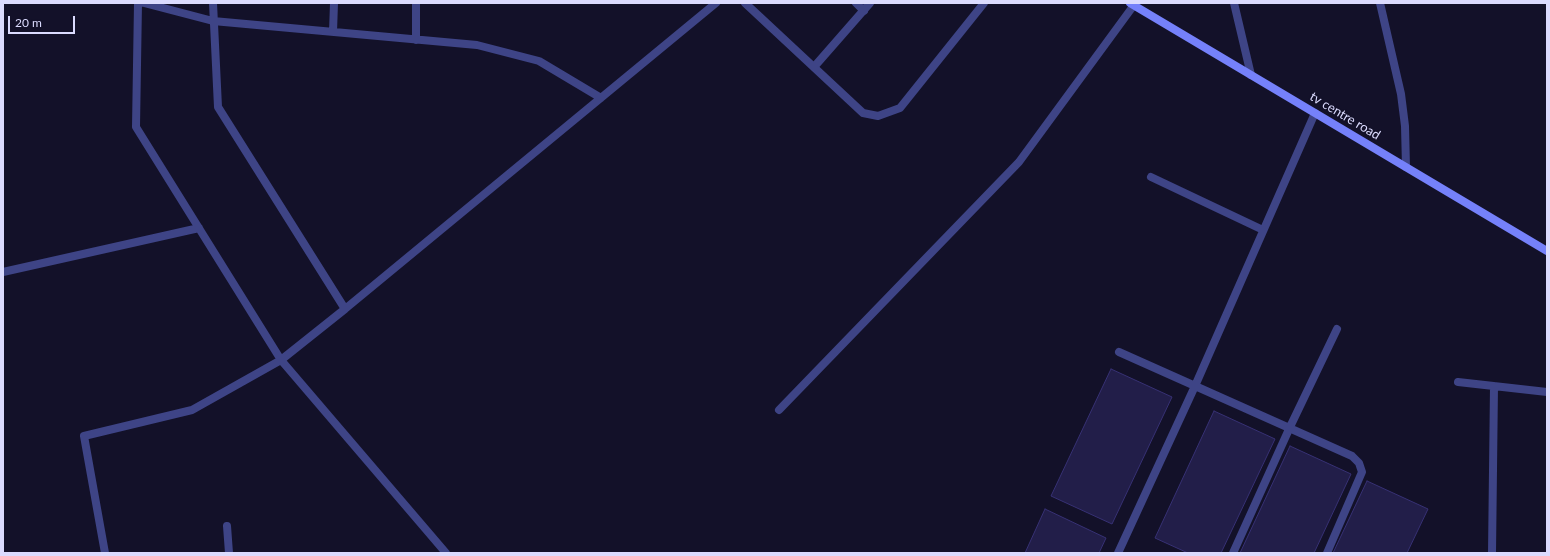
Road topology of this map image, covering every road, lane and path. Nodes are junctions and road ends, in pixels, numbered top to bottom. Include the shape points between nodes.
1 (138, 3) edge
2 (144, 3) edge
3 (213, 3) edge
4 (334, 3) edge
5 (416, 3) edge
6 (716, 3) edge
7 (745, 3) edge
8 (856, 3) edge
9 (870, 3) edge
10 (984, 3) edge
11 (1234, 3) edge
12 (1380, 3) edge
13 (1132, 4) edge
14 (864, 11) junction
15 (213, 21) junction
16 (333, 32) junction
17 (416, 40) junction
18 (814, 67) junction
19 (1251, 75) junction
20 (601, 98) junction
21 (1315, 113) junction
22 (1406, 167) junction
23 (1151, 177) dead end
24 (199, 228) junction
25 (1263, 230) junction
26 (1547, 250) edge
27 (3, 272) edge
28 (345, 309) junction
29 (1337, 329) dead end
30 (1119, 352) dead end
31 (281, 360) junction
32 (1458, 382) dead end
33 (1195, 386) junction
34 (1494, 386) junction
35 (1547, 392) edge
36 (779, 410) dead end
37 (1290, 427) junction
38 (227, 526) dead end
39 (105, 553) edge
40 (229, 553) edge
41 (446, 553) edge
42 (1118, 553) edge
43 (1233, 553) edge
44 (1327, 553) edge
45 (1492, 553) edge

1 - 24 street via 136,127
2 - 15 street
3 - 15 street
4 - 16 street
5 - 17 street
6 - 20 street
7 - 18 street
8 - 14 street
9 - 14 street
10 - 18 street via 900,108 878,116 862,113
11 - 19 street
12 - 22 street via 1401,94
13 - 19 main road, tv centre road
13 - 36 street via 1019,162
14 - 18 street
15 - 16 street
15 - 28 street via 218,107
16 - 17 street
17 - 20 street via 477,45 539,61
19 - 21 main road, tv centre road
20 - 28 street
21 - 22 main road, tv centre road
21 - 25 street
22 - 26 main road, tv centre road
23 - 25 street
24 - 27 street
24 - 31 street
25 - 33 street
28 - 31 street
29 - 37 street
30 - 33 street
31 - 39 street via 192,410 84,436
31 - 41 street
32 - 34 street
33 - 37 street
33 - 42 street
34 - 35 street
34 - 45 street
37 - 43 street
37 - 44 street via 1352,456 1359,463 1362,472
38 - 40 street

